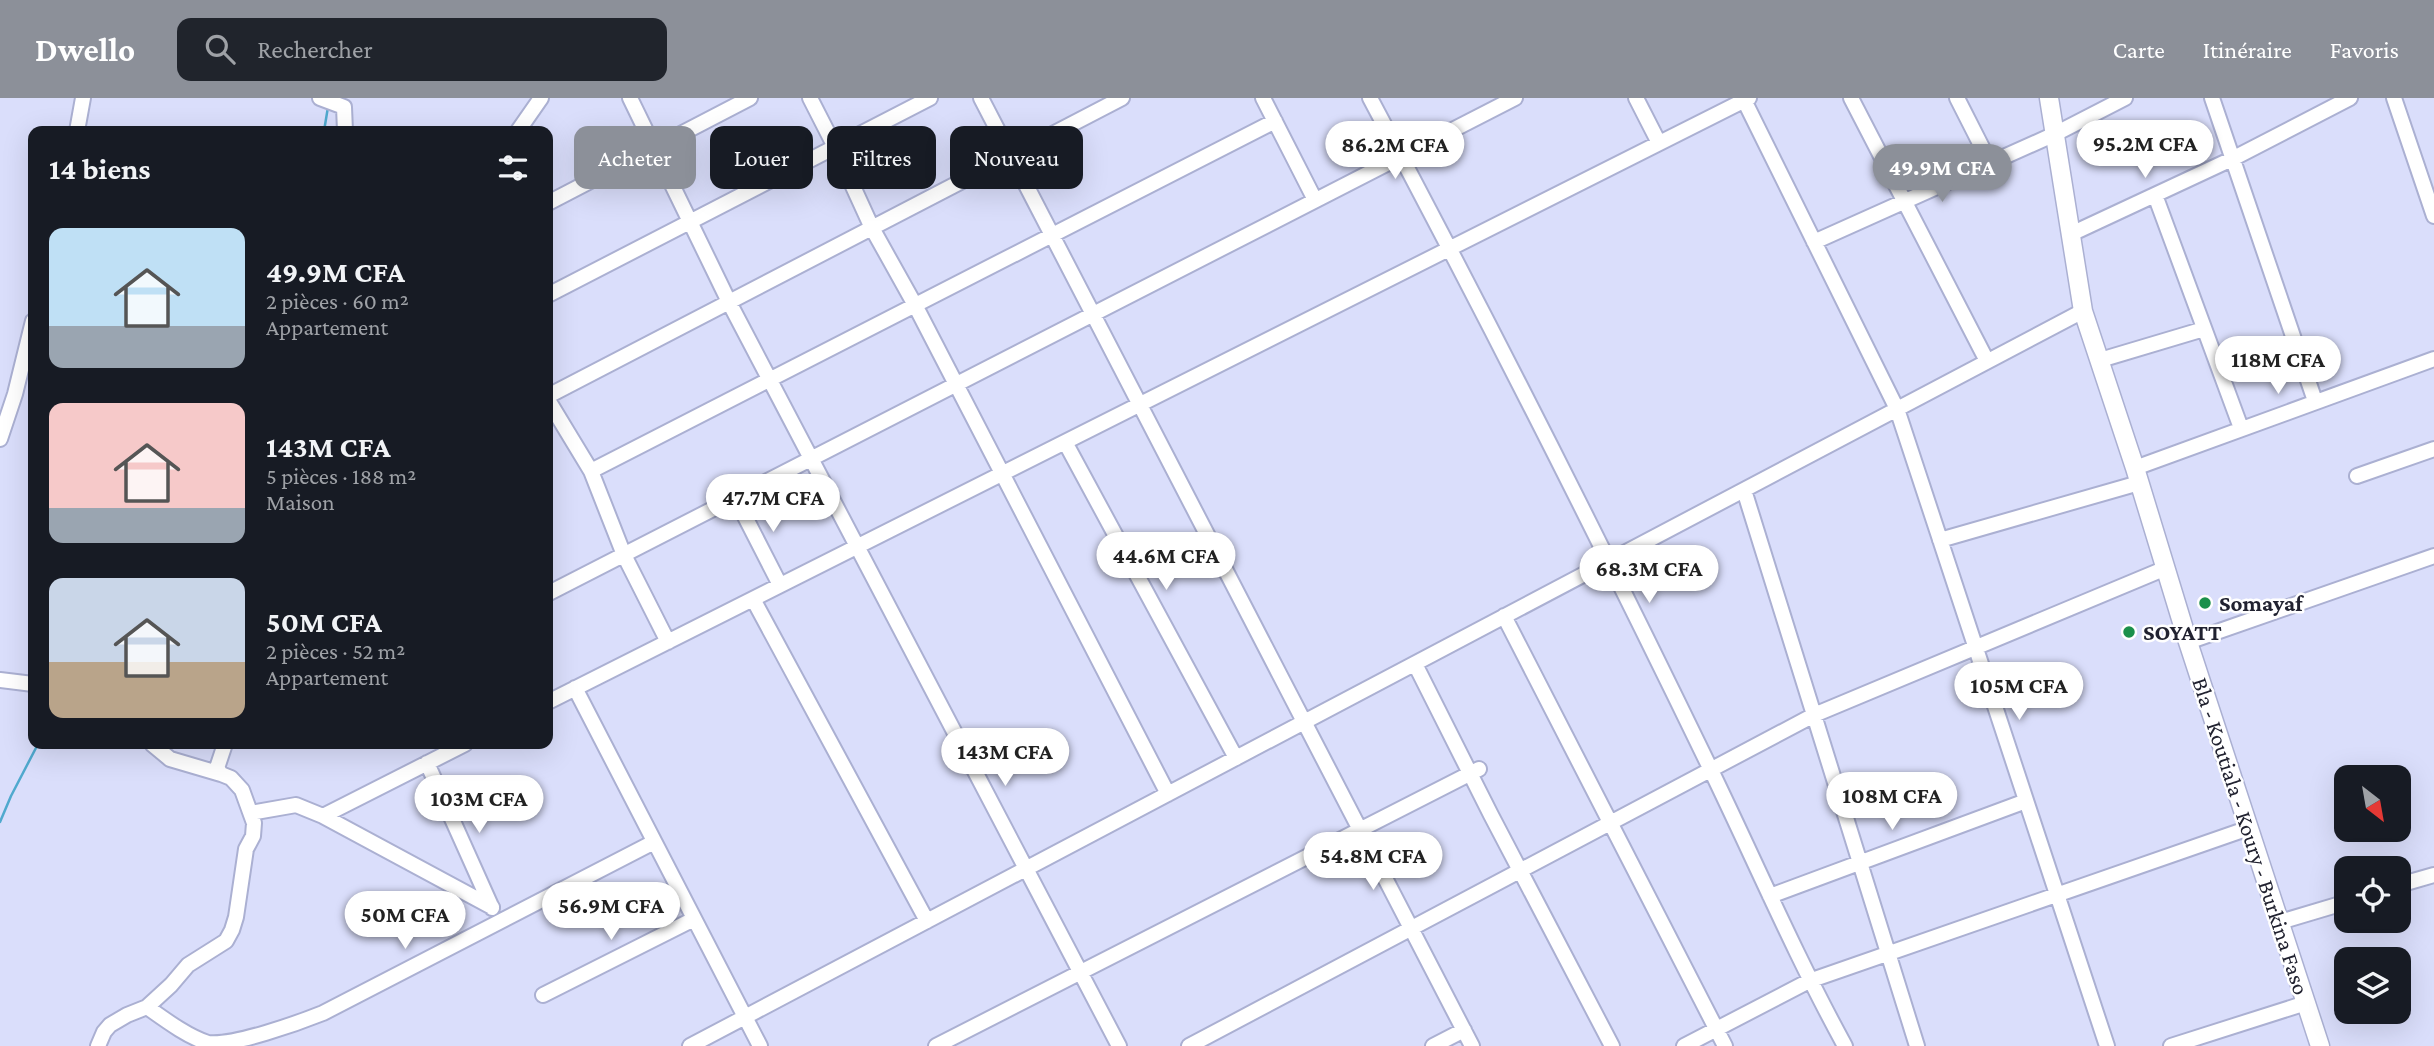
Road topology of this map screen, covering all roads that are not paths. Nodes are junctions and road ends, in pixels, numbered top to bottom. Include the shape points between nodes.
1 (83, 98) edge
2 (320, 98) edge
3 (541, 98) edge
4 (630, 98) edge
5 (750, 98) edge
6 (810, 98) edge
7 (930, 98) edge
8 (981, 98) edge
9 (1122, 98) edge
10 (1263, 98) edge
11 (1370, 98) edge
12 (1515, 98) edge
13 (1636, 98) edge
14 (1851, 98) edge
15 (1956, 98) edge
16 (2049, 98) edge
17 (2125, 98) edge
18 (2212, 98) edge
19 (2350, 98) edge
20 (2394, 98) edge
21 (1745, 99) edge
22 (1275, 121) junction
23 (78, 126) edge
24 (345, 126) edge
25 (521, 126) edge
26 (643, 126) edge
27 (876, 126) edge
28 (995, 126) edge
29 (1068, 126) edge
30 (696, 127) edge
31 (827, 131) edge
32 (2055, 134) junction
33 (1659, 143) junction
34 (827, 151) edge
35 (1401, 156) junction
36 (2234, 158) junction
37 (1990, 163) junction
38 (2428, 182) edge
39 (950, 188) edge
40 (575, 189) edge
41 (674, 189) edge
42 (854, 189) edge
43 (1028, 189) edge
44 (2155, 195) junction
45 (553, 200) edge
46 (1315, 200) junction
47 (1904, 202) junction
48 (2434, 216) edge
49 (690, 222) junction
50 (872, 229) junction
51 (1052, 234) junction
52 (2071, 234) junction
53 (1814, 242) junction
54 (1451, 248) junction
55 (553, 292) edge
56 (730, 304) junction
57 (915, 305) junction
58 (2083, 311) junction
59 (1093, 314) junction
60 (2204, 329) junction
61 (28, 341) edge
62 (2434, 359) edge
63 (2100, 360) junction
64 (1987, 361) junction
65 (770, 380) junction
66 (956, 384) junction
67 (553, 395) edge
68 (2315, 401) junction
69 (1140, 404) junction
70 (553, 406) edge
71 (1897, 409) junction
72 (2241, 428) junction
73 (0, 439) edge
74 (1065, 442) junction
75 (2434, 449) edge
76 (811, 458) junction
77 (592, 471) junction
78 (1001, 474) junction
79 (2137, 475) junction
80 (2357, 476) dead end
81 (1744, 490) junction
82 (735, 498) junction
83 (1940, 540) junction
84 (857, 547) junction
85 (624, 555) junction
86 (2434, 556) edge
87 (1608, 562) junction
88 (2166, 568) junction
89 (780, 585) junction
90 (553, 591) edge
91 (753, 599) junction
92 (1504, 616) junction
93 (668, 642) junction
94 (2188, 642) junction
95 (1976, 647) junction
96 (1415, 664) junction
97 (0, 680) edge
98 (28, 683) edge
99 (575, 688) junction
100 (553, 699) edge
101 (1814, 715) junction
102 (1305, 721) junction
103 (158, 749) edge
104 (223, 749) edge
105 (455, 749) edge
106 (1236, 758) junction
107 (428, 763) junction
108 (1711, 770) junction
109 (1475, 771) junction
110 (220, 774) junction
111 (1168, 794) junction
112 (2026, 801) junction
113 (251, 813) junction
114 (323, 816) junction
115 (1610, 823) junction
116 (2249, 828) junction
117 (1361, 829) junction
118 (654, 842) junction
119 (1860, 863) junction
120 (1027, 868) junction
121 (1521, 870) junction
122 (2434, 874) edge
123 (2411, 881) edge
124 (2057, 895) junction
125 (1770, 896) junction
126 (2334, 906) edge
127 (492, 907) junction
128 (694, 919) junction
129 (927, 921) junction
130 (498, 922) junction
131 (2280, 922) junction
132 (1411, 928) junction
133 (1888, 954) junction
134 (1081, 972) junction
135 (1809, 981) junction
136 (543, 995) dead end
137 (2306, 1003) junction
138 (147, 1007) junction
139 (745, 1017) junction
140 (1716, 1029) junction
141 (1464, 1030) junction
142 (98, 1046) edge
143 (690, 1046) edge
144 (760, 1046) edge
145 (936, 1046) edge
146 (1119, 1046) edge
147 (1189, 1046) edge
148 (1433, 1046) edge
149 (1472, 1046) edge
150 (1612, 1046) edge
151 (1684, 1046) edge
152 (1725, 1046) edge
153 (1845, 1046) edge
154 (1917, 1046) edge
155 (2107, 1046) edge
156 (2171, 1046) edge
157 (2320, 1046) edge

1 - 23 street
2 - 24 street via 344,107
3 - 25 street
4 - 26 street
5 - 30 street
6 - 31 street
7 - 27 street
8 - 28 street
9 - 29 street
10 - 22 street
11 - 35 street
12 - 35 street
13 - 33 street
14 - 47 street
15 - 37 street
16 - 32 main road, Bla - Koutiala - Koury - Burkina Faso
17 - 32 street
18 - 36 street
19 - 36 street
20 - 38 street
21 - 33 street
21 - 53 street
22 - 46 street
22 - 51 street
32 - 37 street
32 - 52 main road, Bla - Koutiala - Koury - Burkina Faso
33 - 54 street
34 - 49 street
35 - 46 street
35 - 54 street
36 - 44 street
36 - 68 street
37 - 47 street
38 - 48 street
39 - 50 street
40 - 45 street
41 - 49 street
42 - 50 street
43 - 51 street
44 - 52 street
44 - 60 street
46 - 59 street
47 - 53 street
47 - 64 street
49 - 55 street
49 - 56 street
50 - 56 street
50 - 57 street
51 - 57 street
51 - 59 street
52 - 58 main road, Bla - Koutiala - Koury - Burkina Faso
53 - 71 street
54 - 69 street
54 - 87 street
56 - 65 street
56 - 67 street
57 - 65 street
57 - 66 street
58 - 63 main road, Bla - Koutiala - Koury - Burkina Faso
58 - 64 street
59 - 66 street
59 - 69 street
60 - 63 street
60 - 72 street
61 - 73 street
62 - 68 street
63 - 79 main road, Bla - Koutiala - Koury - Burkina Faso
64 - 71 street
65 - 76 street
65 - 77 street
66 - 76 street
66 - 78 street
68 - 72 street
69 - 74 street
69 - 102 street
70 - 77 street
71 - 81 street
71 - 83 street
72 - 79 street
74 - 78 street
74 - 106 street
75 - 80 street
76 - 82 street
76 - 84 street
77 - 85 street
78 - 84 street
78 - 111 street
79 - 83 street
79 - 88 main road, Bla - Koutiala - Koury - Burkina Faso
81 - 87 street
81 - 101 street
82 - 85 street
82 - 89 street
83 - 95 street
84 - 89 street
84 - 120 street
85 - 90 street
85 - 93 street
86 - 94 street
87 - 92 street
87 - 108 street
88 - 94 main road, Bla - Koutiala - Koury - Burkina Faso
88 - 95 street
89 - 91 street
91 - 93 street
91 - 129 street
92 - 96 street
92 - 115 street
93 - 99 street
94 - 116 main road, Bla - Koutiala - Koury - Burkina Faso
95 - 101 street
95 - 112 street
96 - 102 street
96 - 109 street
97 - 98 street
99 - 100 street
99 - 118 street
101 - 108 street
101 - 119 street
102 - 106 street
102 - 117 street
103 - 110 street via 170,759
104 - 110 street via 217,768
105 - 107 street
106 - 111 street
107 - 114 street
107 - 127 street
108 - 115 street
108 - 125 street
109 - 117 street
109 - 121 street via 1491,815
110 - 113 street via 242,790
111 - 120 street
112 - 119 street
112 - 124 street
113 - 114 street via 296,805
113 - 138 street via 253,836 246,849 236,917 226,941 188,965
114 - 127 street
115 - 121 street
115 - 140 street
116 - 124 street
116 - 131 main road, Bla - Koutiala - Koury - Burkina Faso
117 - 132 street
117 - 134 street
118 - 128 street
118 - 130 street
119 - 125 street
119 - 133 street
120 - 129 street
120 - 134 street
121 - 132 street
121 - 150 street
122 - 123 street
124 - 133 street
124 - 155 street
125 - 135 street
126 - 131 street
127 - 130 street
128 - 136 street
128 - 139 street
129 - 139 street
130 - 138 street via 323,1013 270,1033 209,1043
131 - 137 main road, Bla - Koutiala - Koury - Burkina Faso
132 - 141 street
132 - 147 street
133 - 135 street
133 - 154 street
134 - 145 street
134 - 146 street
135 - 140 street
135 - 153 street
137 - 156 street
137 - 157 main road, Bla - Koutiala - Koury - Burkina Faso
138 - 142 street via 110,1026
139 - 143 street
139 - 144 street
140 - 151 street
140 - 152 street
141 - 148 street
141 - 149 street

